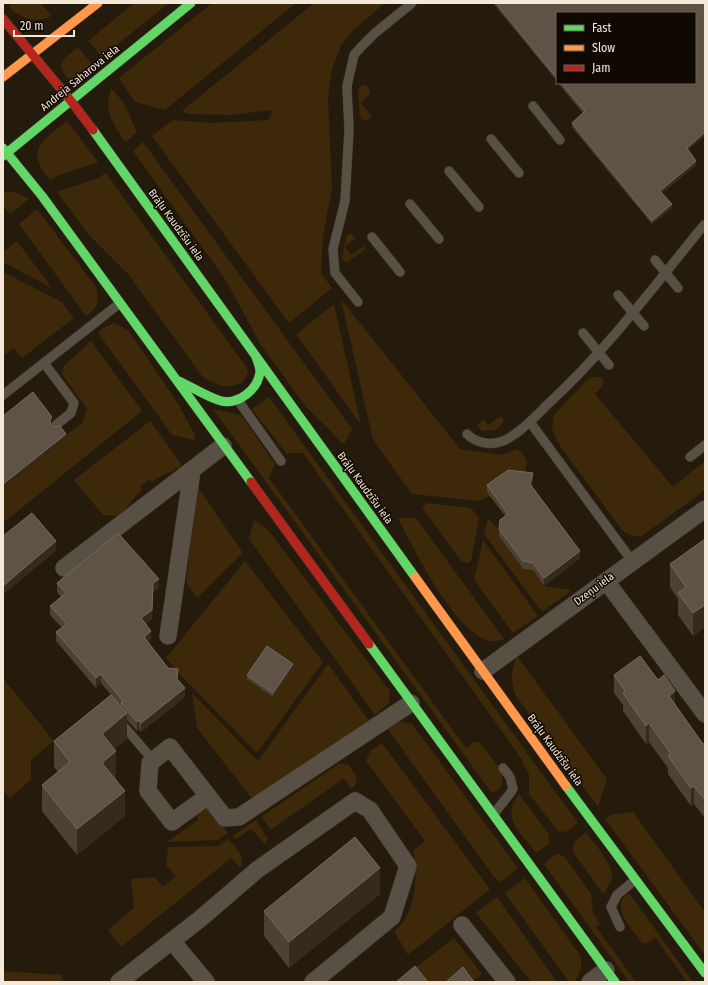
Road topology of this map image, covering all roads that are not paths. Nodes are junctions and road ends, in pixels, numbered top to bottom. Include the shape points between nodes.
1 (98, 3) edge
2 (191, 3) edge
3 (412, 3) edge
4 (3, 19) edge
5 (33, 54) junction
6 (3, 77) edge
7 (71, 101) junction
8 (533, 106) dead end
9 (491, 139) dead end
10 (560, 140) dead end
11 (4, 152) edge
12 (449, 172) dead end
13 (520, 173) dead end
14 (410, 204) dead end
15 (479, 207) dead end
16 (705, 227) edge
17 (372, 237) dead end
18 (439, 240) dead end
19 (655, 260) dead end
20 (400, 272) dead end
21 (665, 273) junction
22 (678, 288) dead end
23 (618, 295) dead end
24 (358, 302) dead end
25 (120, 303) junction
26 (632, 312) junction
27 (644, 326) dead end
28 (583, 333) dead end
29 (599, 352) junction
30 (256, 357) junction
31 (44, 363) junction
32 (609, 365) dead end
33 (176, 379) junction
34 (3, 395) edge
35 (237, 400) junction
36 (530, 422) junction
37 (56, 425) edge
38 (467, 434) dead end
39 (705, 445) edge
40 (223, 446) junction
41 (690, 457) dead end
42 (281, 461) dead end
43 (192, 471) junction
44 (705, 509) edge
45 (632, 561) junction
46 (64, 568) dead end
47 (606, 581) junction
48 (168, 636) dead end
49 (483, 671) junction
50 (411, 703) junction
51 (705, 714) edge
52 (115, 715) edge
53 (153, 760) junction
54 (503, 768) dead end
55 (208, 796) junction
56 (494, 816) junction
57 (635, 880) junction
58 (462, 925) dead end
59 (620, 927) dead end
60 (172, 941) junction
61 (705, 973) edge
62 (610, 976) edge
63 (119, 982) edge
64 (206, 982) edge
65 (313, 982) edge
66 (507, 982) edge
67 (590, 982) edge

1 - 5 street
2 - 7 street, Andreja Saharova iela
3 - 24 lane via 361,46 354,55 347,86 350,130 345,201 333,250 335,272
4 - 5 street, Brāļu Kaudzīšu iela
5 - 6 street
5 - 7 street, Brāļu Kaudzīšu iela
7 - 11 street, Andreja Saharova iela
7 - 30 street, Brāļu Kaudzīšu iela
8 - 10 lane
9 - 13 lane
11 - 25 street via 42,196
12 - 15 lane
14 - 18 lane
16 - 21 lane via 704,225
17 - 20 lane
19 - 21 lane
21 - 22 lane
21 - 26 lane
23 - 26 lane
25 - 31 lane
25 - 33 street
26 - 27 lane
26 - 29 lane
28 - 29 lane
29 - 32 lane
29 - 36 lane
30 - 35 street via 260,368 257,381 253,390
30 - 49 street, Brāļu Kaudzīšu iela
31 - 34 lane
31 - 37 lane via 74,403 71,413
33 - 35 street via 215,399 226,402
33 - 40 street
35 - 42 lane
36 - 38 lane via 503,441 487,443 473,440
36 - 45 lane
39 - 41 lane
40 - 43 street
40 - 50 street
43 - 46 street
43 - 48 street
44 - 45 street, Dzeņu iela
45 - 47 street, Dzeņu iela
47 - 49 street, Dzeņu iela
47 - 51 street
49 - 57 street, Brāļu Kaudzīšu iela
50 - 55 street via 239,817 224,818
50 - 56 street
52 - 53 lane
53 - 55 street via 170,748
53 - 55 street via 150,763 148,791 172,822
54 - 56 lane via 510,777 513,789
56 - 62 street
57 - 59 lane via 617,895 611,907
57 - 61 street, Brāļu Kaudzīšu iela
58 - 66 street
60 - 63 street
60 - 64 street
60 - 65 street via 257,870 355,801 370,810 408,866 392,917
62 - 67 street

